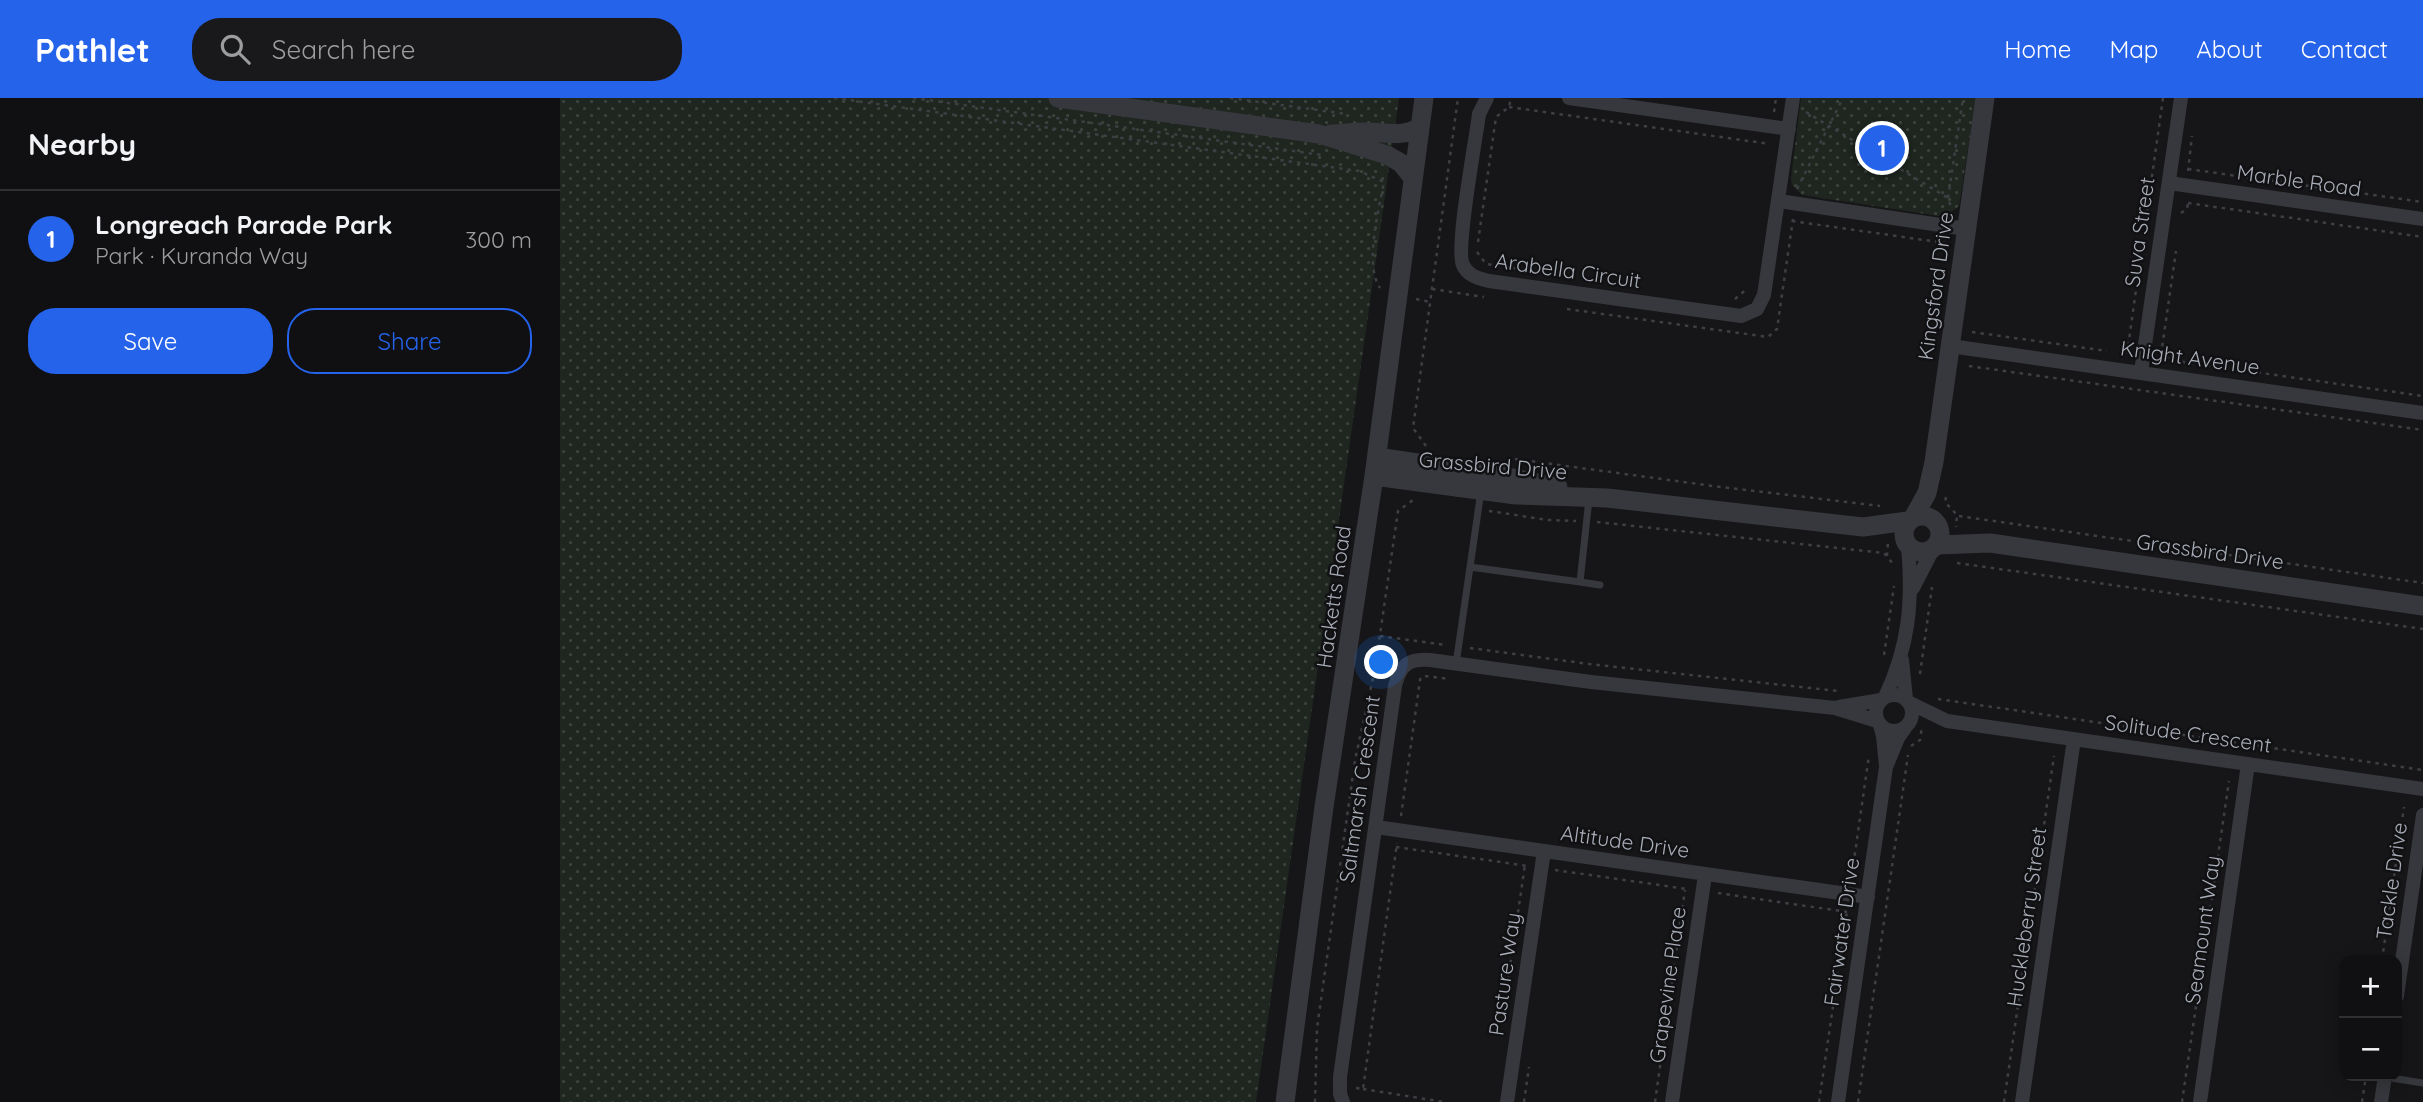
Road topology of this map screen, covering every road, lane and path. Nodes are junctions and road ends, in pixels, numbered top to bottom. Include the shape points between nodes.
1 (834, 98) edge
2 (913, 98) edge
3 (1058, 98) edge
4 (1424, 98) edge
5 (1458, 98) edge
6 (1487, 98) edge
7 (1511, 98) edge
8 (1569, 98) edge
9 (1843, 98) edge
10 (1963, 98) edge
11 (1985, 98) edge
12 (2163, 98) edge
13 (2181, 98) edge
14 (1792, 104) edge
15 (1509, 107) junction
16 (1774, 111) dead end
17 (1829, 125) junction
18 (1420, 127) junction
19 (1789, 129) junction
20 (2193, 133) dead end
21 (1319, 134) junction
22 (1770, 144) dead end
23 (1330, 156) dead end
24 (1356, 166) dead end
25 (2188, 169) junction
26 (1359, 171) junction
27 (1413, 178) junction
28 (2169, 183) junction
29 (2188, 186) junction
30 (1948, 198) junction
31 (1779, 201) junction
32 (2423, 202) edge
33 (2188, 203) junction
34 (1795, 204) junction
35 (2181, 212) dead end
36 (2423, 219) edge
37 (1792, 221) dead end
38 (1959, 228) junction
39 (2423, 237) edge
40 (2177, 239) dead end
41 (1539, 271) dead end
42 (1748, 289) dead end
43 (1397, 295) junction
44 (1724, 297) dead end
45 (1430, 302) junction
46 (1970, 327) dead end
47 (1972, 332) junction
48 (1960, 348) junction
49 (2114, 352) dead end
50 (2165, 354) junction
51 (2143, 356) junction
52 (1969, 366) junction
53 (1968, 372) dead end
54 (2141, 372) junction
55 (2423, 396) edge
56 (2423, 413) edge
57 (2423, 430) edge
58 (1432, 449) dead end
59 (1506, 458) dead end
60 (1376, 467) junction
61 (1939, 484) junction
62 (1481, 491) junction
63 (1598, 498) junction
64 (1420, 501) dead end
65 (1880, 506) dead end
66 (1548, 520) dead end
67 (1910, 520) junction
68 (1588, 522) junction
69 (1863, 527) junction
70 (1944, 536) junction
71 (1906, 544) junction
72 (1470, 567) junction
73 (1896, 568) dead end
74 (1894, 580) dead end
75 (1580, 582) junction
76 (1933, 582) dead end
77 (2423, 583) edge
78 (1600, 585) dead end
79 (1912, 592) junction
80 (2423, 606) edge
81 (2423, 629) edge
82 (1380, 636) junction
83 (1425, 642) junction
84 (1458, 647) junction
85 (1884, 656) dead end
86 (1423, 659) junction
87 (1902, 659) junction
88 (1456, 663) junction
89 (1918, 685) dead end
90 (1849, 692) dead end
91 (1883, 699) junction
92 (1908, 701) junction
93 (1835, 708) junction
94 (1917, 717) junction
95 (1879, 723) junction
96 (2074, 739) junction
97 (1869, 754) dead end
98 (2054, 756) dead end
99 (2248, 764) junction
100 (1886, 768) junction
101 (2423, 770) edge
102 (2229, 781) dead end
103 (2423, 789) edge
104 (2404, 807) dead end
105 (2423, 815) edge
106 (1376, 827) junction
107 (1399, 830) junction
108 (1396, 847) junction
109 (1544, 851) junction
110 (1542, 868) junction
111 (1705, 875) junction
112 (1685, 889) junction
113 (1703, 891) junction
114 (1850, 894) junction
115 (1868, 897) junction
116 (1847, 912) junction
117 (2383, 955) edge
118 (2402, 961) edge
119 (2402, 1080) edge
120 (2364, 1081) edge
121 (2384, 1081) edge
122 (1314, 1083) junction
123 (2423, 1083) edge
124 (1339, 1087) junction
125 (1363, 1089) junction
126 (1285, 1102) edge
127 (1315, 1102) edge
128 (1343, 1102) edge
129 (1444, 1102) edge
130 (1507, 1102) edge
131 (1655, 1102) edge
132 (1672, 1102) edge
133 (1819, 1102) edge
134 (1838, 1102) edge
135 (1858, 1102) edge
136 (2004, 1102) edge
137 (2022, 1102) edge
138 (2182, 1102) edge
139 (2200, 1102) edge
140 (2362, 1102) edge
141 (2381, 1102) edge

1 - 26 path
2 - 23 path
3 - 21 street
4 - 18 street, Hacketts Road
5 - 45 path
6 - 31 street, Arabella Circuit via 1479,114 1460,248 1461,261 1471,275 1747,315 1765,295
7 - 15 path
8 - 19 street
9 - 17 path
10 - 30 path
11 - 38 street, Kingsford Drive
12 - 51 path via 2127,354
13 - 28 street, Suva Street
14 - 16 path
14 - 17 path
14 - 19 street
15 - 22 path
15 - 41 path via 1496,117 1477,251 1486,264
17 - 30 path
17 - 34 path via 1799,181
18 - 21 street via 1404,133
18 - 27 street, Hacketts Road
19 - 31 street
20 - 25 path
21 - 27 street via 1387,155
24 - 26 path
25 - 29 path
25 - 32 path
26 - 43 path via 1384,182 1373,261 1377,285 1383,292
27 - 43 street, Hacketts Road
28 - 29 street, Marble Road
28 - 51 street, Suva Street
29 - 33 path
29 - 36 street, Marble Road
30 - 38 path
31 - 34 street
33 - 35 path
33 - 39 path
34 - 38 street
37 - 38 path via 1949,243
38 - 48 street, Kingsford Drive
40 - 50 path via 2162,348
42 - 44 path via 1737,299
43 - 45 path
43 - 60 street, Hacketts Road
45 - 58 path via 1413,428
46 - 47 path
47 - 48 path
47 - 49 path
48 - 52 path
48 - 54 street, Knight Avenue
48 - 61 street, Kingsford Drive
50 - 51 path
50 - 55 path via 2170,360
51 - 54 street, Suva Street
52 - 53 path
52 - 57 path
54 - 56 street, Knight Avenue
59 - 65 path
60 - 62 street, Grassbird Drive
60 - 63 street, Grassbird Drive via 1498,475
60 - 126 street, Hacketts Road
61 - 67 street, Kingsford Drive via 1927,493
61 - 70 street, Kingsford Drive
61 - 70 path via 1945,502
62 - 63 street, Grassbird Drive
62 - 72 lane
63 - 68 lane
63 - 69 street, Grassbird Drive
64 - 82 path via 1412,500 1398,511
66 - 68 path
67 - 69 street, Grassbird Drive
67 - 70 street via 1924,516
67 - 71 street via 1903,531
68 - 73 path via 1884,553
68 - 75 lane
69 - 71 street, Grassbird Drive
70 - 71 street via 1922,553
70 - 77 path
70 - 79 street
70 - 80 street, Grassbird Drive
70 - 81 path
71 - 79 street
72 - 75 lane
72 - 84 lane
74 - 85 path
75 - 78 lane
76 - 89 path
79 - 87 street
82 - 83 path
82 - 122 path via 1355,760 1317,1028
83 - 84 path
83 - 86 path
84 - 88 lane
84 - 90 path
86 - 88 street
86 - 106 street, Saltmarsh Crescent via 1406,663 1397,677
86 - 107 path
87 - 91 street
87 - 92 street
88 - 93 street
91 - 92 street via 1896,695
91 - 93 street
91 - 95 street, Fairwater Drive via 1876,710
92 - 94 street
93 - 95 street
94 - 95 street, Solitude Crescent via 1889,731
94 - 96 street, Solitude Crescent
94 - 100 street, Fairwater Drive via 1898,738
94 - 101 path
94 - 135 path via 1920,740 1909,747
95 - 100 street, Fairwater Drive
96 - 99 street, Solitude Crescent
96 - 137 street, Huckleberry Street
97 - 114 path
98 - 136 path
99 - 103 street, Solitude Crescent
99 - 139 street, Seamount Way
100 - 115 street, Fairwater Drive
102 - 138 path
104 - 117 path
105 - 118 street, Tackle Drive
106 - 107 street, Altitude Drive
106 - 124 street, Saltmarsh Crescent
107 - 108 path
107 - 109 street, Altitude Drive
108 - 110 path
108 - 125 path
109 - 110 street, Pasture Way
109 - 111 street, Altitude Drive
110 - 112 path
110 - 130 street, Pasture Way
111 - 113 street, Grapevine Place
111 - 114 street, Altitude Drive
112 - 113 path
112 - 131 path
113 - 116 path
113 - 132 street, Grapevine Place
114 - 115 street, Altitude Drive
114 - 116 path
115 - 134 street, Fairwater Drive
116 - 133 path
119 - 123 lane
120 - 140 path
121 - 141 street
122 - 124 path
122 - 127 path
124 - 125 path
124 - 128 street, Saltmarsh Crescent
125 - 129 path

